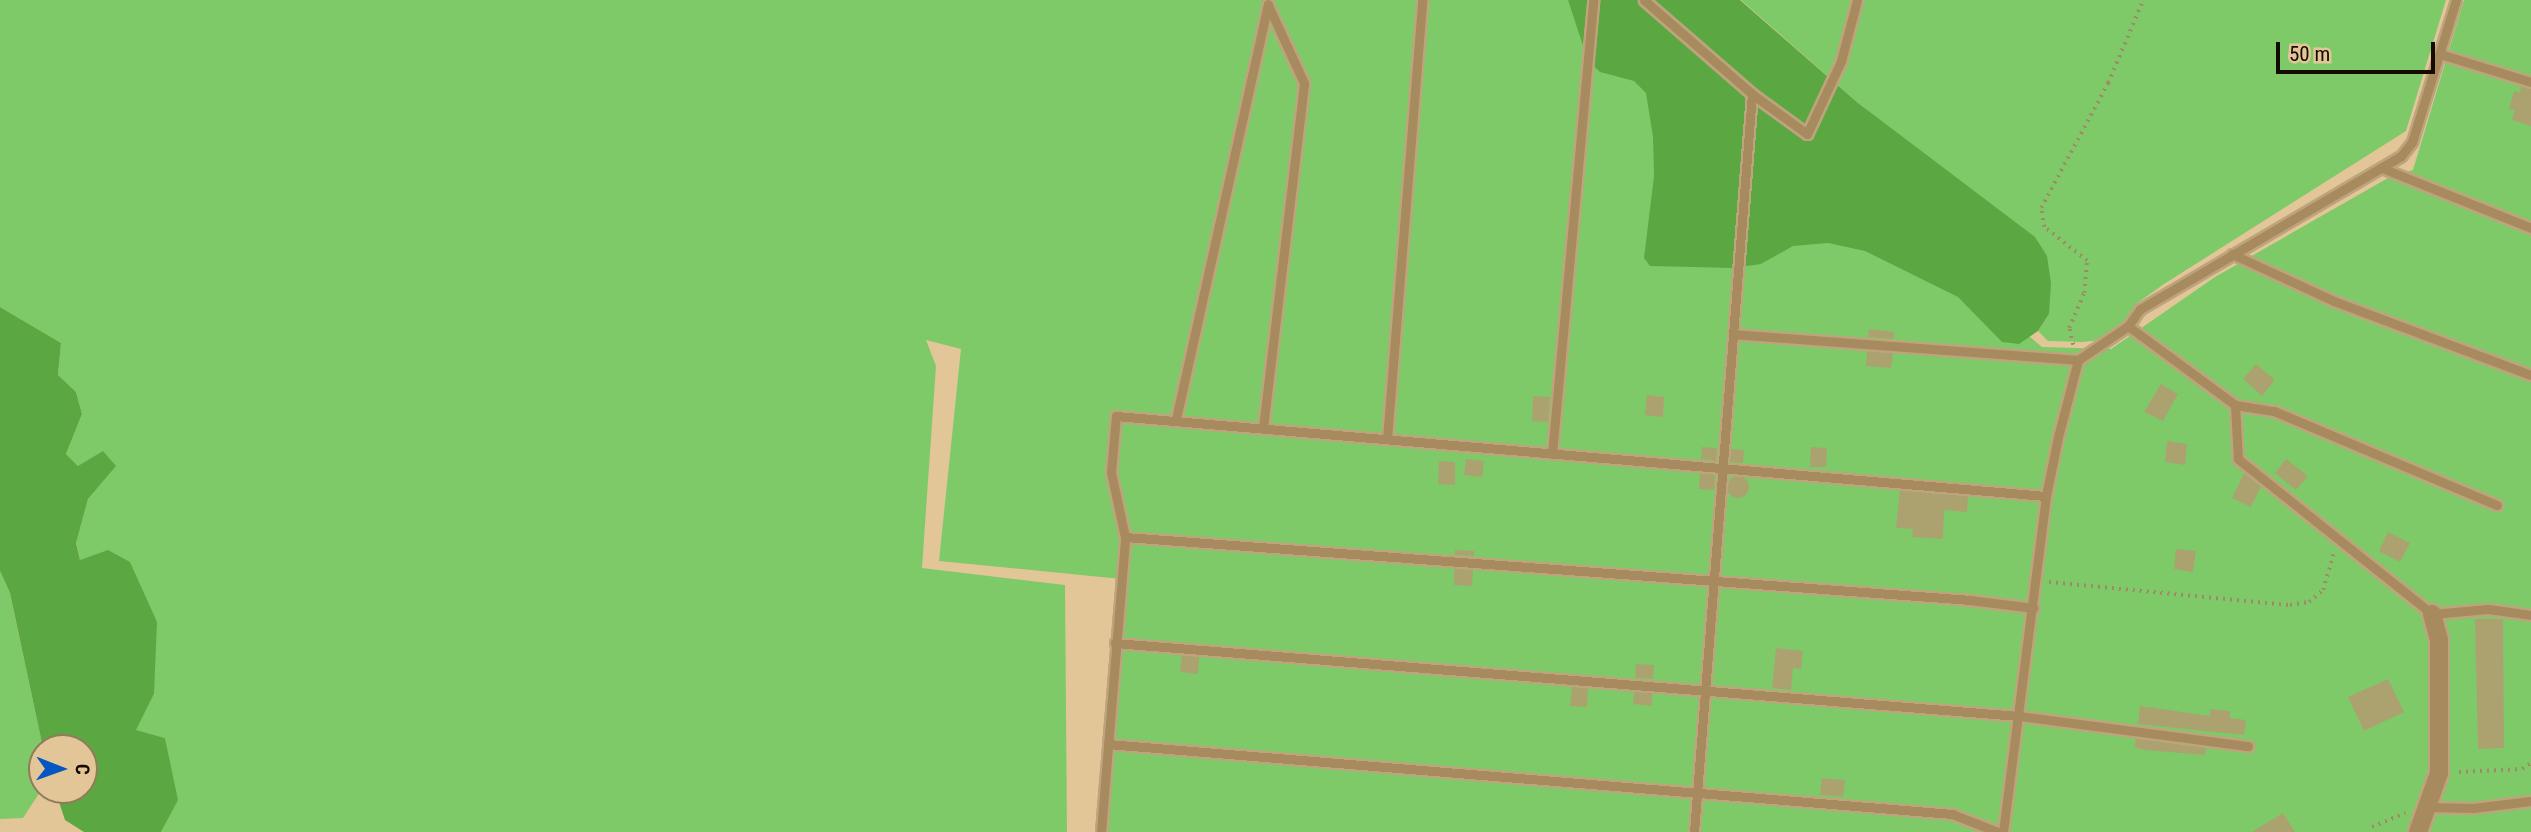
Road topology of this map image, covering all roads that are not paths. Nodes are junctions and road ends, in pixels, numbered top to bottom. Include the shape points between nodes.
1 (1422, 0) edge
2 (1593, 0) edge
3 (1644, 0) edge
4 (1857, 0) edge
5 (2456, 0) edge
6 (1269, 2) edge
7 (2440, 54) junction
8 (2531, 82) edge
9 (1752, 94) junction
10 (2382, 169) junction
11 (2531, 228) edge
12 (2232, 254) junction
13 (2128, 326) junction
14 (1732, 334) junction
15 (2078, 360) junction
16 (2531, 376) edge
17 (2235, 405) junction
18 (1176, 419) junction
19 (1263, 428) junction
20 (1387, 439) junction
21 (1552, 454) junction
22 (1720, 468) junction
23 (2046, 496) junction
24 (2497, 505) dead end
25 (1125, 537) junction
26 (1713, 582) junction
27 (2033, 608) junction
28 (2432, 614) junction
29 (2531, 615) edge
30 (1115, 643) junction
31 (1706, 688) junction
32 (2019, 716) junction
33 (1108, 744) junction
34 (2248, 746) dead end
35 (1698, 795) junction
36 (2531, 801) edge
37 (2427, 807) junction
38 (1101, 832) edge
39 (1694, 832) edge
40 (2001, 832) edge
41 (2418, 832) edge

1 - 20 lane
2 - 21 lane
3 - 9 lane
4 - 9 lane via 1841,61 1807,134
5 - 7 lane
6 - 18 lane
6 - 19 lane via 1304,83
7 - 8 lane
7 - 10 lane via 2412,142
9 - 14 lane
10 - 11 lane
10 - 12 lane
12 - 13 lane via 2140,309
12 - 16 lane via 2334,301
13 - 15 lane
13 - 17 lane
14 - 15 lane
14 - 22 lane
15 - 23 lane
17 - 24 lane via 2274,411
17 - 28 lane via 2238,458
18 - 19 lane
18 - 25 lane via 1116,416 1111,472
19 - 20 lane
20 - 21 lane
21 - 22 lane
22 - 23 lane
22 - 26 lane
23 - 27 lane
25 - 26 lane
25 - 30 lane
26 - 27 lane
26 - 31 lane
27 - 32 lane
28 - 29 lane via 2488,609
28 - 37 street via 2439,640 2439,773
30 - 31 lane
30 - 33 lane
31 - 32 lane
31 - 35 lane
32 - 34 lane
32 - 40 lane
33 - 35 lane
33 - 38 lane
35 - 39 lane
35 - 40 lane via 1952,814
36 - 37 lane via 2473,808
37 - 41 street

